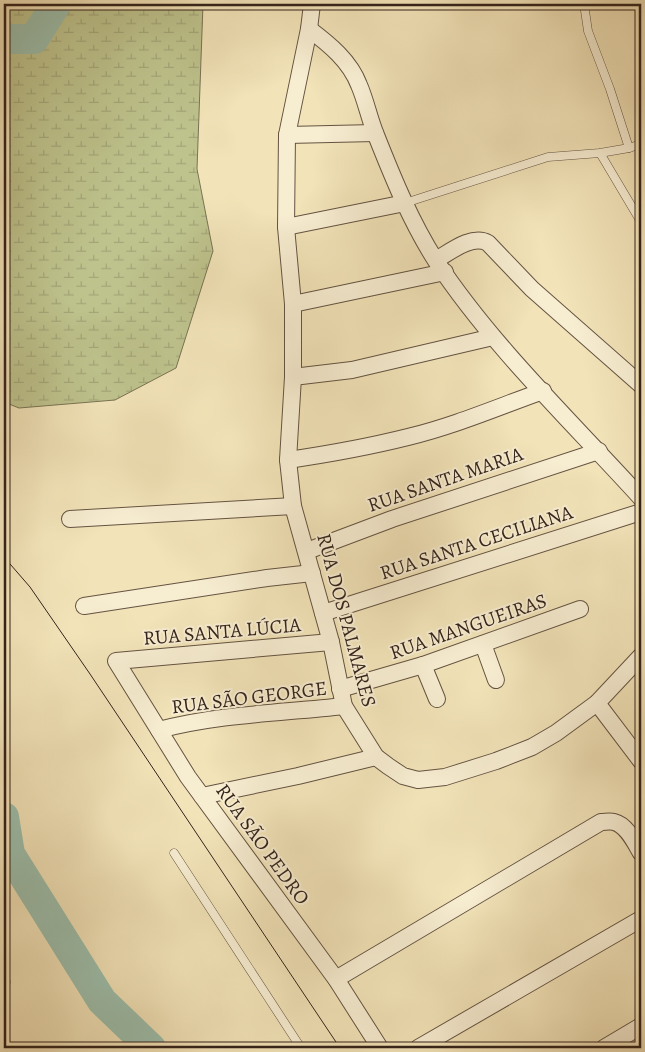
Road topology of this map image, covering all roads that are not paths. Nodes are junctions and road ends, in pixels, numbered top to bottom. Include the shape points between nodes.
1 (312, 4) edge
2 (584, 4) edge
3 (309, 29) junction
4 (375, 133) junction
5 (287, 135) junction
6 (641, 144) edge
7 (629, 148) junction
8 (600, 154) junction
9 (405, 203) junction
10 (641, 222) edge
11 (286, 227) junction
12 (440, 266) junction
13 (293, 304) junction
14 (492, 337) junction
15 (293, 377) junction
16 (641, 385) edge
17 (543, 391) junction
18 (599, 451) junction
19 (288, 460) junction
20 (641, 498) edge
21 (293, 506) junction
22 (641, 512) edge
23 (70, 519) dead end
24 (307, 550) junction
25 (312, 573) junction
26 (84, 606) dead end
27 (580, 609) dead end
28 (323, 613) junction
29 (331, 642) junction
30 (483, 644) junction
31 (641, 656) edge
32 (116, 661) joint
33 (423, 665) junction
34 (496, 680) dead end
35 (340, 689) junction
36 (437, 699) dead end
37 (597, 704) junction
38 (344, 706) junction
39 (159, 730) junction
40 (376, 757) junction
41 (641, 761) edge
42 (202, 796) junction
43 (174, 853) dead end
44 (641, 853) edge
45 (641, 919) edge
46 (336, 979) junction
47 (641, 1026) edge
48 (301, 1048) edge
49 (380, 1048) edge
50 (418, 1048) edge
51 (604, 1048) edge

1 - 3 street, RUA DOS PALMARES
2 - 7 lane via 588,31
3 - 4 street via 345,61 358,82
3 - 5 street, RUA DOS PALMARES
4 - 5 street
4 - 9 street
5 - 11 street, RUA DOS PALMARES
6 - 7 lane
7 - 8 lane
8 - 9 lane via 548,158
8 - 10 lane
9 - 11 street
9 - 12 street
11 - 13 street, RUA DOS PALMARES
12 - 13 street
12 - 14 street
12 - 16 street via 473,241 488,243 532,290
13 - 15 street, RUA DOS PALMARES
14 - 15 street via 352,370
14 - 17 street
15 - 19 street, RUA DOS PALMARES
17 - 18 street
17 - 19 street via 410,437
18 - 20 street
18 - 24 street, RUA SANTA MARIA
19 - 21 street, RUA DOS PALMARES
21 - 23 street
21 - 24 street, RUA DOS PALMARES
22 - 28 street, RUA SANTA CECILIANA
24 - 25 street, RUA DOS PALMARES
25 - 26 street
25 - 28 street, RUA DOS PALMARES
27 - 30 street, RUA MANGUEIRAS
28 - 29 street, RUA DOS PALMARES
29 - 32 street, RUA SANTA LÚCIA
29 - 35 street, RUA DOS PALMARES
30 - 33 street, RUA MANGUEIRAS
30 - 34 street
31 - 37 street, RUA DOS PALMARES
32 - 39 street, RUA SÃO PEDRO
33 - 35 street, RUA MANGUEIRAS
33 - 36 street
35 - 38 street, RUA DOS PALMARES
37 - 40 street, RUA DOS PALMARES via 532,747 445,777 418,780 403,776
37 - 41 street
38 - 39 street, RUA SÃO GEORGE via 216,718
38 - 40 street, RUA DOS PALMARES
39 - 42 street, RUA SÃO PEDRO
40 - 42 street
42 - 46 street, RUA SÃO PEDRO
43 - 48 lane
44 - 46 street via 621,825 602,822
45 - 50 street
46 - 49 street, RUA SÃO PEDRO
47 - 51 street

